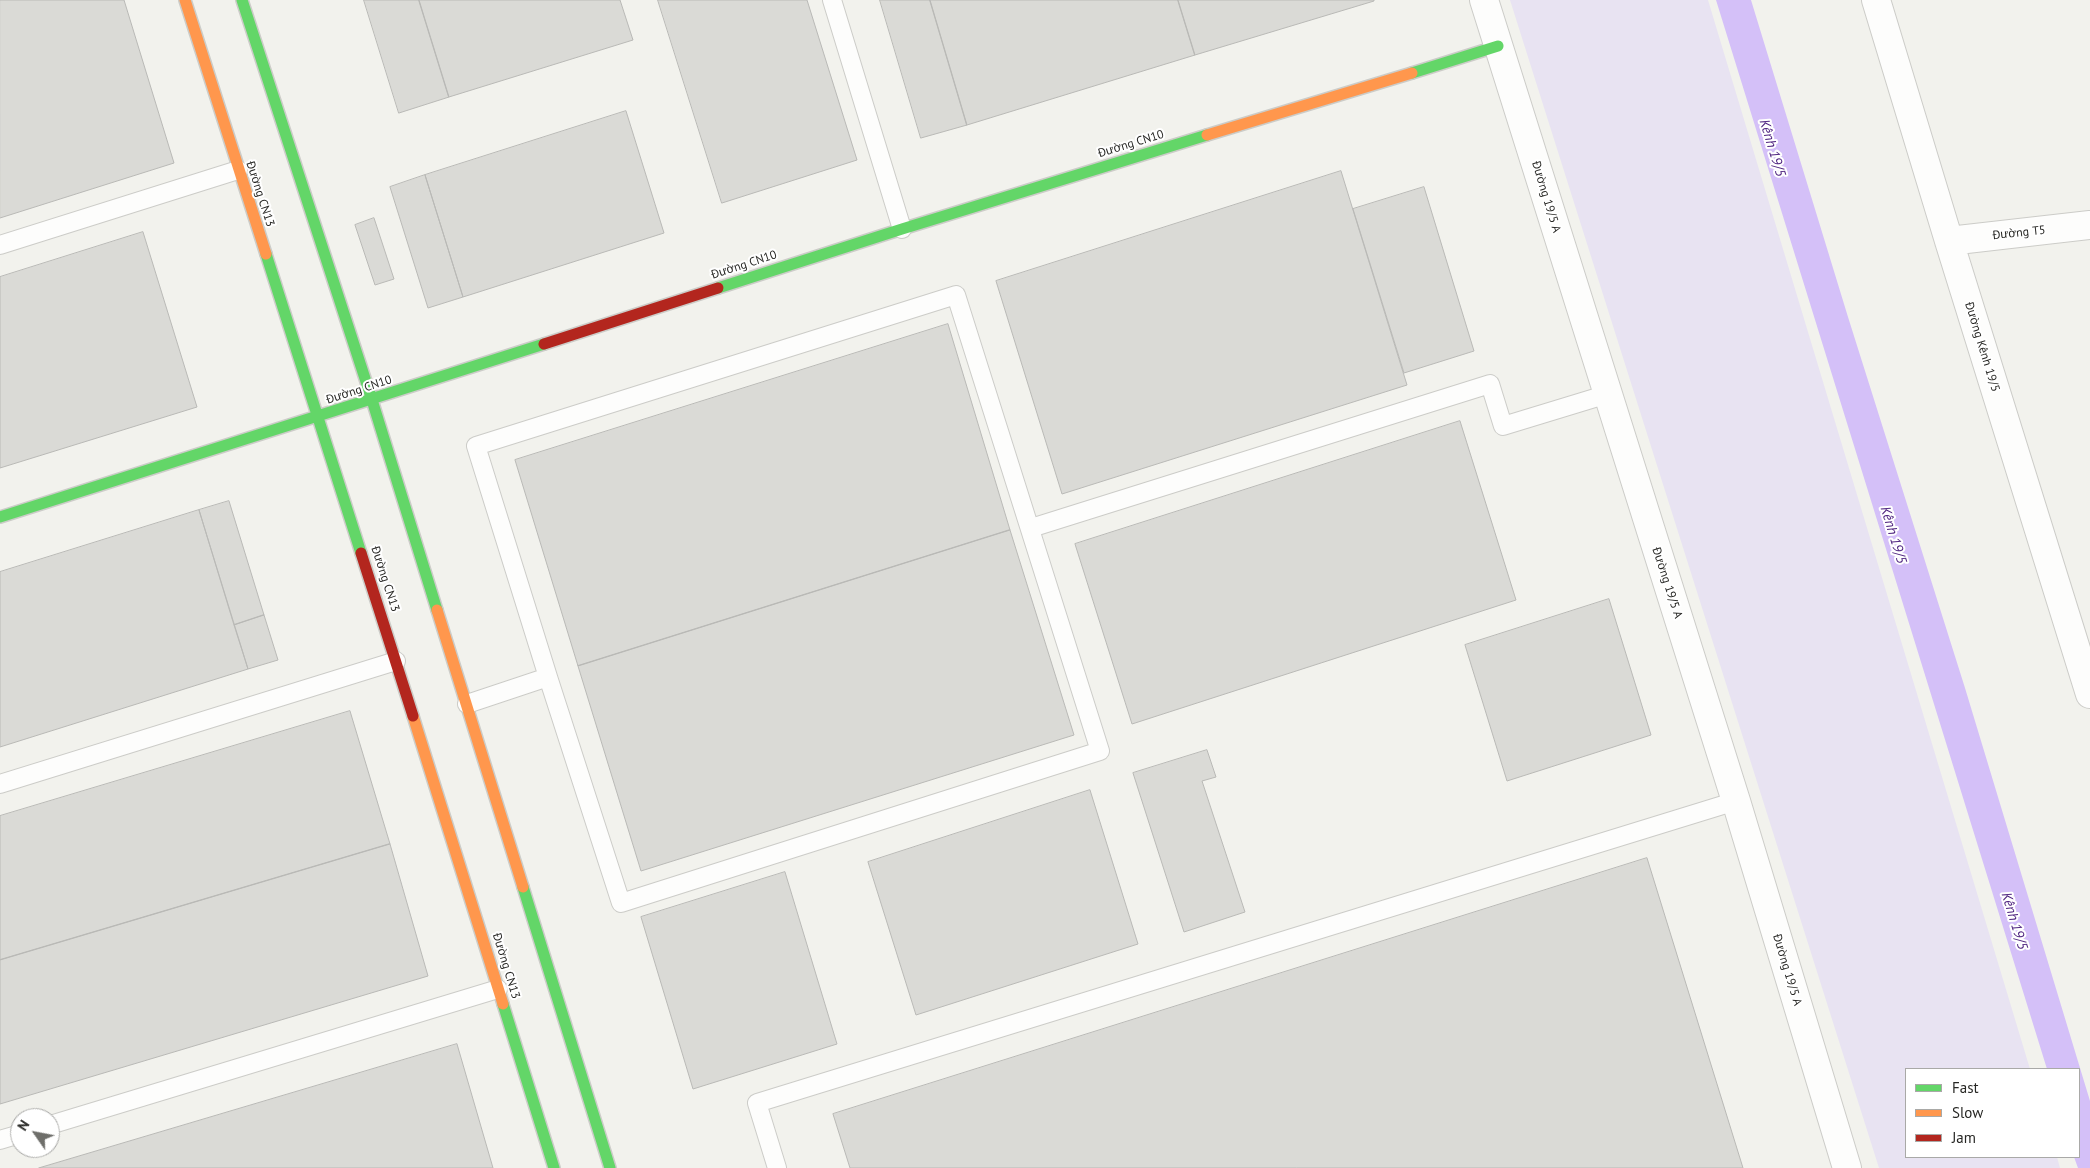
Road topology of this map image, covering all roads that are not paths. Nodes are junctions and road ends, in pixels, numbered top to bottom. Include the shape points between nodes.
1 (185, 0) edge
2 (242, 0) edge
3 (832, 0) edge
4 (1484, 0) edge
5 (1876, 0) edge
6 (1498, 46) junction
7 (238, 170) junction
8 (2090, 225) edge
9 (902, 229) junction
10 (1948, 241) junction
11 (0, 245) edge
12 (1608, 394) junction
13 (372, 400) junction
14 (319, 417) junction
15 (0, 517) edge
16 (1031, 528) junction
17 (396, 661) junction
18 (548, 676) junction
19 (2090, 694) edge
20 (467, 704) junction
21 (0, 784) edge
22 (1736, 801) junction
23 (498, 989) junction
24 (60, 1122) edge
25 (554, 1168) edge
26 (610, 1168) edge
27 (777, 1168) edge
28 (1847, 1168) edge

1 - 7 street, Đường CN13
2 - 13 street
3 - 9 lane
4 - 6 street, Đường 19/5 A
5 - 10 street, Đường Kênh 19/5
6 - 9 street, Đường CN10
6 - 12 street, Đường 19/5 A
7 - 11 lane
7 - 14 street, Đường CN13
8 - 10 street, Đường T5
9 - 13 street, Đường CN10
10 - 19 street, Đường Kênh 19/5
12 - 16 lane via 1503,426 1490,384
12 - 22 street, Đường 19/5 A
13 - 14 street, Đường CN10
13 - 20 street
14 - 15 street, Đường CN10
14 - 17 street, Đường CN13
16 - 18 lane via 1100,751 621,903
16 - 18 lane via 956,295 476,446
17 - 21 lane
17 - 23 street, Đường CN13
18 - 20 lane
20 - 26 street
22 - 27 lane via 757,1103
22 - 28 street, Đường 19/5 A
23 - 24 lane
23 - 25 street, Đường CN13

